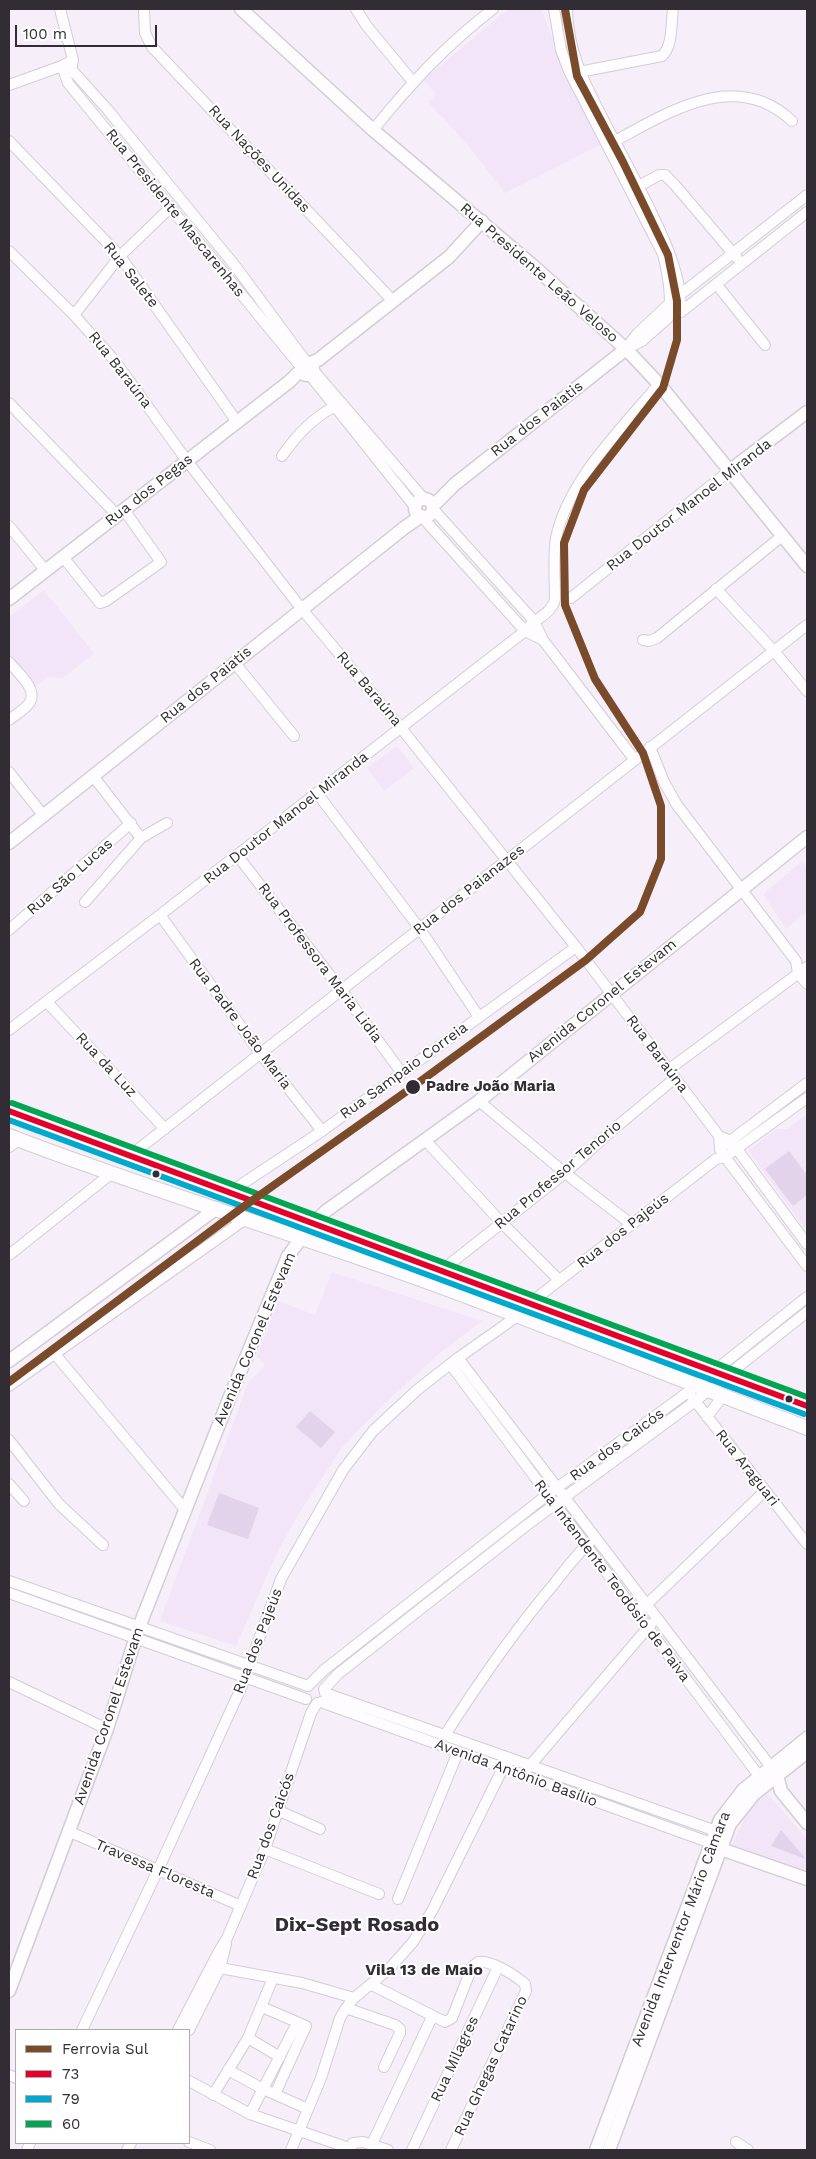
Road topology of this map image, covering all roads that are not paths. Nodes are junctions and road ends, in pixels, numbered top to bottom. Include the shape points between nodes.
1 (60, 9) edge
2 (144, 9) edge
3 (241, 9) edge
4 (356, 9) edge
5 (494, 9) edge
6 (554, 9) edge
7 (567, 9) edge
8 (673, 9) edge
9 (69, 65) junction
10 (579, 72) junction
11 (413, 82) junction
12 (9, 85) edge
13 (792, 121) dead end
14 (373, 130) junction
15 (9, 141) edge
16 (615, 141) junction
17 (639, 186) junction
18 (807, 195) edge
19 (170, 208) junction
20 (807, 212) edge
21 (780, 218) junction
22 (482, 221) junction
23 (788, 228) junction
24 (9, 251) edge
25 (734, 253) junction
26 (120, 256) junction
27 (742, 264) junction
28 (717, 285) junction
29 (681, 294) junction
30 (393, 302) junction
31 (670, 303) junction
32 (74, 315) junction
33 (765, 345) dead end
34 (626, 349) junction
35 (309, 368) junction
36 (659, 384) junction
37 (9, 403) edge
38 (334, 408) junction
39 (807, 412) edge
40 (237, 422) junction
41 (282, 456) dead end
42 (187, 461) junction
43 (729, 471) junction
44 (424, 508) junction
45 (120, 512) junction
46 (9, 526) edge
47 (782, 536) junction
48 (63, 557) junction
49 (807, 566) edge
50 (46, 570) junction
51 (716, 589) junction
52 (10, 594) edge
53 (572, 598) dead end
54 (301, 608) junction
55 (534, 621) junction
56 (807, 625) edge
57 (525, 631) junction
58 (543, 640) junction
59 (643, 640) dead end
60 (774, 651) junction
61 (9, 662) edge
62 (234, 662) junction
63 (807, 691) edge
64 (9, 720) edge
65 (401, 728) junction
66 (294, 736) dead end
67 (650, 748) junction
68 (634, 759) junction
69 (9, 772) edge
70 (93, 776) junction
71 (317, 793) junction
72 (43, 815) junction
73 (131, 823) junction
74 (167, 823) dead end
75 (807, 837) edge
76 (141, 838) junction
77 (9, 843) edge
78 (237, 855) junction
79 (507, 861) junction
80 (742, 890) junction
81 (85, 902) dead end
82 (160, 915) junction
83 (420, 929) junction
84 (9, 930) edge
85 (576, 947) junction
86 (804, 968) edge
87 (807, 984) edge
88 (342, 990) junction
89 (611, 993) junction
90 (47, 1002) junction
91 (479, 1017) junction
92 (9, 1030) edge
93 (261, 1054) junction
94 (668, 1070) junction
95 (401, 1072) junction
96 (674, 1079) junction
97 (807, 1083) edge
98 (807, 1098) edge
99 (479, 1100) junction
100 (9, 1111) edge
101 (165, 1129) junction
102 (322, 1131) junction
103 (719, 1136) junction
104 (425, 1140) junction
105 (12, 1141) edge
106 (733, 1145) junction
107 (131, 1155) junction
108 (720, 1155) junction
109 (565, 1173) junction
110 (112, 1174) junction
111 (230, 1192) junction
112 (217, 1208) junction
113 (247, 1218) junction
114 (502, 1223) junction
115 (312, 1224) junction
116 (631, 1224) junction
117 (301, 1236) junction
118 (807, 1244) edge
119 (9, 1255) edge
120 (807, 1266) edge
121 (441, 1272) junction
122 (560, 1280) junction
123 (807, 1297) edge
124 (530, 1303) junction
125 (807, 1312) edge
126 (519, 1315) junction
127 (54, 1353) junction
128 (9, 1361) edge
129 (454, 1361) junction
130 (720, 1374) junction
131 (9, 1386) edge
132 (697, 1390) junction
133 (722, 1397) junction
134 (695, 1401) junction
135 (807, 1406) edge
136 (706, 1417) junction
137 (807, 1428) edge
138 (9, 1440) edge
139 (9, 1484) edge
140 (558, 1488) junction
141 (765, 1491) junction
142 (547, 1496) junction
143 (565, 1498) junction
144 (24, 1501) dead end
145 (555, 1505) junction
146 (186, 1511) junction
147 (523, 1521) junction
148 (595, 1538) junction
149 (807, 1544) edge
150 (103, 1545) dead end
151 (585, 1546) junction
152 (9, 1581) edge
153 (9, 1592) edge
154 (647, 1604) junction
155 (637, 1614) junction
156 (657, 1618) junction
157 (648, 1627) junction
158 (138, 1633) junction
159 (684, 1654) junction
160 (674, 1662) junction
161 (248, 1665) junction
162 (245, 1676) junction
163 (9, 1682) edge
164 (308, 1686) junction
165 (317, 1698) junction
166 (107, 1729) junction
167 (445, 1735) junction
168 (807, 1738) edge
169 (458, 1752) junction
170 (807, 1752) edge
171 (512, 1759) junction
172 (531, 1765) junction
173 (504, 1768) junction
174 (774, 1771) junction
175 (521, 1774) junction
176 (763, 1780) junction
177 (782, 1791) junction
178 (277, 1810) junction
179 (807, 1823) edge
180 (320, 1829) dead end
181 (70, 1832) junction
182 (716, 1841) junction
183 (265, 1849) junction
184 (158, 1870) junction
185 (807, 1879) edge
186 (379, 1894) dead end
187 (398, 1898) dead end
188 (241, 1906) junction
189 (227, 1938) junction
190 (498, 1967) junction
191 (220, 1968) junction
192 (273, 1978) junction
193 (372, 1985) junction
194 (9, 1991) edge
195 (354, 1998) junction
196 (652, 2003) junction
197 (262, 2007) junction
198 (346, 2008) junction
199 (432, 2017) junction
200 (297, 2023) junction
201 (82, 2029) edge
202 (179, 2029) edge
203 (190, 2029) edge
204 (248, 2038) junction
205 (280, 2057) junction
206 (384, 2067) dead end
207 (228, 2070) junction
208 (190, 2081) edge
209 (263, 2089) junction
210 (276, 2094) junction
211 (213, 2095) junction
212 (308, 2109) junction
213 (250, 2114) junction
214 (299, 2130) junction
215 (190, 2142) edge
216 (736, 2142) dead end
217 (368, 2143) junction
218 (349, 2149) edge
219 (210, 2150) edge
220 (291, 2150) edge
221 (388, 2150) edge
222 (412, 2150) edge
223 (452, 2150) edge
224 (596, 2150) edge
225 (609, 2150) edge
226 (748, 2150) edge

1 - 9 street, Rua Presidente Mascarenhas
2 - 30 street, Rua Nações Unidas via 144,34 152,46
3 - 14 main road, Rua Presidente Leão Veloso
4 - 11 street
5 - 11 street via 463,32
6 - 31 street via 561,50 569,71 663,254
7 - 10 street
8 - 10 street via 669,44 662,56
9 - 12 street
9 - 19 street, Rua Presidente Mascarenhas via 68,83
9 - 35 street, Rua Presidente Mascarenhas via 236,267
10 - 16 street
11 - 14 street
13 - 16 street via 774,106 763,102 723,96 679,107
14 - 22 main road, Rua Presidente Leão Veloso
15 - 26 street, Rua Salete
16 - 17 street
17 - 25 street via 665,175
17 - 29 street via 668,248
18 - 21 street
19 - 26 street
19 - 35 street, Rua Presidente Mascarenhas
20 - 23 street
21 - 23 street
21 - 25 street
22 - 30 main road, Rua dos Pegas via 449,257
22 - 34 main road, Rua Presidente Leão Veloso
23 - 27 street
24 - 32 street, Rua Baraúna
25 - 27 street
25 - 29 street
26 - 32 street
26 - 40 street, Rua Salete
27 - 28 street
28 - 29 street via 681,312
28 - 33 street
30 - 35 main road, Rua dos Pegas
31 - 34 street, Rua dos Paiatis
31 - 34 street, Rua dos Paiatis via 668,318 642,341
32 - 42 street, Rua Baraúna via 115,361
34 - 36 main road, Rua Presidente Leão Veloso
34 - 44 main road, Rua dos Paiatis via 448,489 444,496
35 - 38 street, Rua Presidente Mascarenhas
35 - 40 main road, Rua dos Pegas
35 - 44 street, Rua Presidente Mascarenhas
36 - 43 main road, Rua Presidente Leão Veloso
36 - 55 street, Rua Doutor Manoel Miranda via 606,447 570,497 556,538 555,599 551,608
37 - 45 street
38 - 41 street via 304,428
38 - 44 street, Rua Presidente Mascarenhas
39 - 43 main road, Rua Doutor Manoel Miranda
40 - 42 main road, Rua dos Pegas
42 - 45 main road, Rua dos Pegas
42 - 54 street, Rua Baraúna
43 - 47 main road, Rua Presidente Leão Veloso
43 - 53 street, Rua Doutor Manoel Miranda
44 - 54 main road, Rua dos Paiatis via 404,528
44 - 55 street, Rua Presidente Mascarenhas
44 - 57 street, Rua Presidente Mascarenhas
45 - 48 main road, Rua dos Pegas
45 - 48 street via 161,562 100,603
46 - 50 street
47 - 49 main road, Rua Presidente Leão Veloso
47 - 51 street
48 - 50 main road, Rua dos Pegas
50 - 52 main road, Rua dos Pegas
51 - 59 street via 656,638
51 - 60 street
54 - 62 main road, Rua dos Paiatis
54 - 65 street, Rua Baraúna
55 - 57 street, Rua Doutor Manoel Miranda
55 - 58 street, Rua Presidente Mascarenhas
56 - 60 street, Rua dos Paianazes
57 - 58 street, Rua Presidente Mascarenhas
57 - 65 street, Rua Doutor Manoel Miranda
58 - 68 street, Rua Presidente Mascarenhas
60 - 63 street
60 - 67 street, Rua dos Paianazes
61 - 64 street via 27,684 32,696 26,707
62 - 66 street
62 - 70 main road, Rua dos Paiatis
65 - 71 street, Rua Doutor Manoel Miranda
65 - 79 street, Rua Baraúna
67 - 68 street, Rua dos Paianazes
67 - 80 street via 678,806
68 - 79 street, Rua dos Paianazes
69 - 72 street
70 - 72 main road, Rua dos Paiatis
70 - 73 street
71 - 78 street, Rua Doutor Manoel Miranda
71 - 83 street
72 - 77 main road, Rua dos Paiatis
73 - 76 street
73 - 84 street, Rua São Lucas
74 - 76 street
75 - 80 main road, Avenida Coronel Estevam
76 - 81 street
78 - 82 street, Rua Doutor Manoel Miranda
78 - 88 street, Rua Professora Maria Lidia
79 - 83 street, Rua dos Paianazes
79 - 85 street, Rua Baraúna
80 - 86 street
80 - 89 main road, Avenida Coronel Estevam
82 - 90 street, Rua Doutor Manoel Miranda
82 - 93 street, Rua Padre João Maria
83 - 88 street, Rua dos Paianazes
83 - 91 street
85 - 89 street, Rua Baraúna
85 - 91 street, Rua Sampaio Correia
86 - 87 street
86 - 94 street
88 - 93 street, Rua dos Paianazes
88 - 95 street, Rua Professora Maria Lidia
89 - 94 street, Rua Baraúna
89 - 99 main road, Avenida Coronel Estevam
90 - 92 street, Rua Doutor Manoel Miranda
90 - 101 street, Rua da Luz
91 - 95 street, Rua Sampaio Correia
93 - 101 street, Rua dos Paianazes
93 - 102 street, Rua Padre João Maria
94 - 96 street, Rua Baraúna
95 - 102 street, Rua Sampaio Correia
96 - 103 street, Rua Baraúna
96 - 109 street, Rua Professor Tenorio
97 - 106 street, Rua dos Pajeús
98 - 106 street, Rua dos Pajeús
99 - 104 main road, Avenida Coronel Estevam
99 - 109 street
100 - 107 highway
101 - 107 street, Rua dos Paianazes
102 - 111 street, Rua Sampaio Correia
103 - 106 street, Rua Baraúna
103 - 108 street
104 - 114 street
104 - 115 main road, Avenida Coronel Estevam
105 - 110 highway
106 - 108 street, Rua dos Pajeús
106 - 118 street, Rua Baraúna
107 - 111 highway
108 - 116 street, Rua dos Pajeús
108 - 120 street
109 - 114 street, Rua Professor Tenorio
109 - 116 street
110 - 112 highway
110 - 119 street
111 - 115 highway
112 - 113 highway
112 - 128 main road
113 - 117 highway
113 - 127 street
114 - 121 street, Rua Professor Tenorio
114 - 122 street
115 - 117 main road, Avenida Coronel Estevam
115 - 121 highway
116 - 122 street, Rua dos Pajeús
117 - 126 highway
117 - 146 main road, Avenida Coronel Estevam via 278,1278
121 - 124 highway
122 - 124 street, Rua dos Pajeús
123 - 130 street, Rua dos Caicós
124 - 130 highway
125 - 130 street, Rua dos Caicós
126 - 129 street, Rua dos Pajeús
126 - 132 highway
127 - 131 street
127 - 146 street
129 - 140 street, Rua Intendente Teodósio de Paiva
129 - 142 street, Rua Intendente Teodósio de Paiva
129 - 161 street, Rua dos Pajeús via 387,1417 343,1470 281,1579
130 - 132 street, Rua dos Caicós
130 - 135 highway
132 - 133 highway
132 - 134 street, Rua dos Caicós
132 - 134 street, Rua Araguari
132 - 140 street, Rua dos Caicós
133 - 136 street
133 - 137 highway
134 - 136 street, Rua Araguari
134 - 143 street, Rua dos Caicós
136 - 141 street, Rua Araguari
138 - 150 street via 60,1504
139 - 144 street
140 - 142 street, Rua dos Caicós
140 - 143 street, Rua Intendente Teodósio de Paiva
141 - 149 street, Rua Araguari
141 - 154 street
142 - 145 street, Rua Intendente Teodósio de Paiva
142 - 147 street, Rua dos Caicós
143 - 145 street, Rua dos Caicós
143 - 148 street, Rua Intendente Teodósio de Paiva
145 - 147 street, Rua dos Caicós
145 - 151 street, Rua Intendente Teodósio de Paiva
146 - 158 main road, Avenida Coronel Estevam
147 - 164 street, Rua dos Caicós via 324,1670
147 - 165 street, Rua dos Caicós via 338,1674
148 - 151 street
148 - 154 street, Rua Intendente Teodósio de Paiva
151 - 155 street, Rua Intendente Teodósio de Paiva
151 - 167 street via 504,1648
152 - 158 street, Avenida Antônio Basílio
153 - 158 street, Avenida Antônio Basílio
154 - 155 street
154 - 156 street, Rua Intendente Teodósio de Paiva
155 - 157 street, Rua Intendente Teodósio de Paiva
156 - 157 street
156 - 159 street, Rua Intendente Teodósio de Paiva
157 - 160 street, Rua Intendente Teodósio de Paiva
157 - 172 street
158 - 161 street, Avenida Antônio Basílio
158 - 162 street, Avenida Antônio Basílio
158 - 166 main road, Avenida Coronel Estevam
159 - 160 street
159 - 174 street, Rua Intendente Teodósio de Paiva
160 - 176 street, Rua Intendente Teodósio de Paiva
161 - 162 street, Rua dos Pajeús
161 - 164 street, Avenida Antônio Basílio
162 - 165 street, Avenida Antônio Basílio
162 - 184 street, Rua dos Pajeús
163 - 166 street
164 - 165 street via 305,1692
164 - 165 street, Avenida Antônio Basílio via 319,1684
165 - 167 street, Avenida Antônio Basílio
165 - 169 street, Avenida Antônio Basílio
165 - 178 street, Rua dos Caicós
166 - 181 main road, Avenida Coronel Estevam
167 - 171 street, Avenida Antônio Basílio
168 - 174 main road, Avenida Interventor Mário Câmara
169 - 173 street, Avenida Antônio Basílio
169 - 187 street
170 - 174 main road, Avenida Interventor Mário Câmara
171 - 172 street, Avenida Antônio Basílio
171 - 173 street
172 - 175 street
172 - 182 street, Avenida Antônio Basílio
173 - 175 street, Avenida Antônio Basílio
173 - 193 street via 422,1929
174 - 176 main road, Avenida Interventor Mário Câmara
174 - 177 main road, Rua Intendente Teodósio de Paiva
175 - 182 street, Avenida Antônio Basílio
176 - 177 main road, Rua Intendente Teodósio de Paiva
176 - 182 main road, Avenida Interventor Mário Câmara
176 - 182 main road, Avenida Interventor Mário Câmara via 732,1802
177 - 179 main road, Rua Intendente Teodósio de Paiva
178 - 180 street
178 - 183 street, Rua dos Caicós
181 - 184 street, Travessa Floresta
181 - 194 main road, Avenida Coronel Estevam
182 - 185 main road, Avenida Antônio Basílio
182 - 196 main road, Avenida Interventor Mário Câmara
183 - 186 street
183 - 188 street, Rua dos Caicós
184 - 188 street, Travessa Floresta
184 - 201 street, Rua dos Pajeús
188 - 189 street, Rua dos Caicós
189 - 191 street, Rua dos Caicós
189 - 202 street, Rua dos Caicós
190 - 199 street via 478,1962 472,1967 450,2020 445,2022
190 - 222 street, Rua Milagres
190 - 223 street, Rua Ghegas Catarino via 522,1982 526,1990
191 - 192 street
191 - 203 street, Rua dos Caicós
192 - 195 street
192 - 197 street
193 - 195 street
193 - 199 street
195 - 198 street
196 - 224 main road, Avenida Interventor Mário Câmara
196 - 225 main road, Avenida Interventor Mário Câmara
197 - 200 street
197 - 204 street
198 - 206 street via 395,2024 400,2029
198 - 212 street
199 - 217 street
200 - 205 street
200 - 210 street via 306,2026
204 - 205 street
204 - 207 street
205 - 209 street
207 - 209 street
207 - 211 street
208 - 211 street
209 - 210 street
209 - 213 street
210 - 212 street
211 - 213 street
212 - 214 street
213 - 214 street
214 - 218 street
214 - 220 street
215 - 219 street
216 - 226 street
217 - 218 street via 356,2142
217 - 221 street

